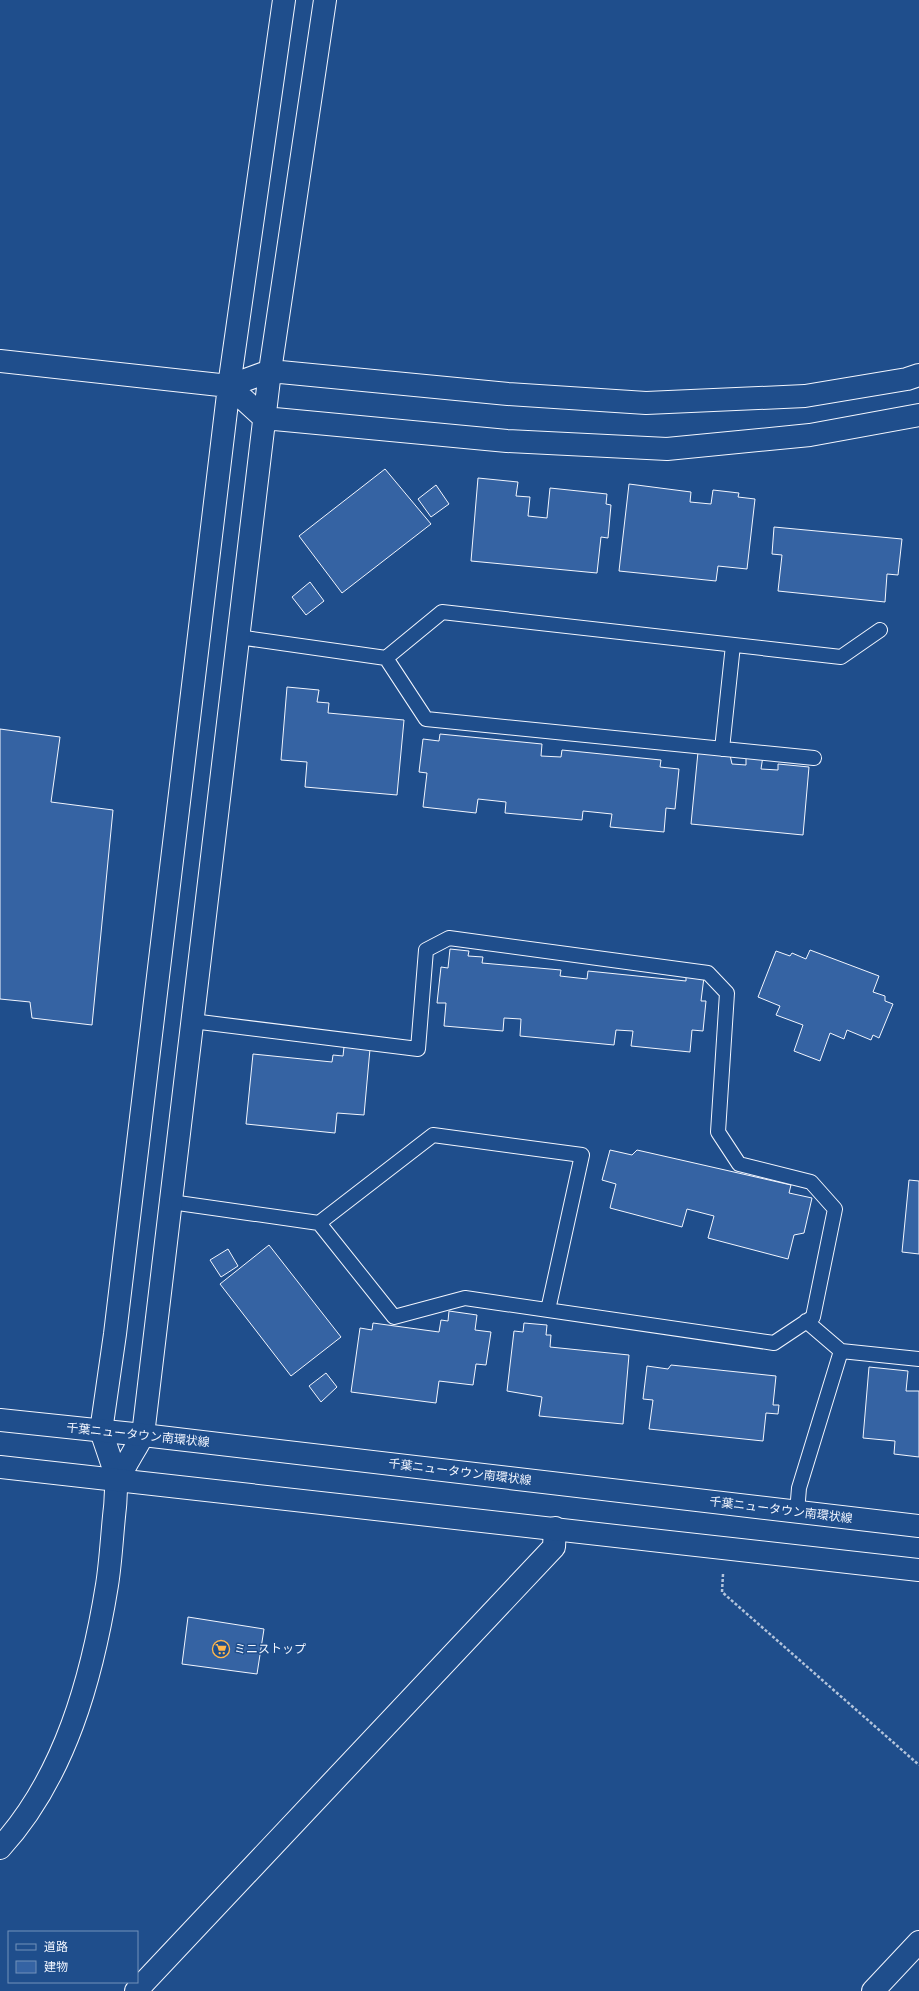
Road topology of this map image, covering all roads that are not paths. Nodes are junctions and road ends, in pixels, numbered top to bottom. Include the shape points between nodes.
1 (284, 0) edge
2 (325, 0) edge
3 (0, 361) edge
4 (270, 371) junction
5 (919, 375) edge
6 (229, 386) junction
7 (919, 415) edge
8 (264, 418) junction
9 (880, 630) dead end
10 (238, 637) junction
11 (733, 645) junction
12 (386, 658) junction
13 (722, 749) junction
14 (814, 758) dead end
15 (192, 1021) junction
16 (171, 1202) junction
17 (319, 1223) junction
18 (548, 1310) junction
19 (806, 1321) junction
20 (841, 1351) junction
21 (919, 1359) edge
22 (0, 1420) edge
23 (101, 1431) junction
24 (143, 1435) junction
25 (0, 1467) edge
26 (118, 1481) junction
27 (797, 1512) junction
28 (919, 1526) edge
29 (555, 1528) junction
30 (919, 1570) edge
31 (0, 1848) edge
32 (919, 1942) edge
33 (136, 1991) edge
34 (873, 1991) edge

1 - 6 street
2 - 4 street
3 - 6 street
4 - 5 street via 508,394 646,403 805,396
4 - 6 street
4 - 8 street
6 - 8 street
6 - 23 street via 115,1334
7 - 8 street via 810,435 667,449 507,441
8 - 10 street
9 - 11 lane via 841,657
10 - 12 lane
10 - 15 street
11 - 12 lane via 442,612
11 - 13 lane
12 - 13 lane via 426,719
13 - 14 lane
15 - 16 street
15 - 19 lane via 418,1049 426,950 449,938 708,973 727,993 718,1132 739,1164 811,1182 835,1209 813,1317
16 - 17 lane
16 - 24 street
17 - 18 lane via 394,1317 465,1298
17 - 18 lane via 433,1135 582,1155
18 - 19 lane via 774,1343
19 - 20 lane
20 - 21 lane
20 - 27 lane via 799,1488
22 - 23 street, 千葉ニュータウン南環状線
23 - 24 street, 千葉ニュータウン南環状線
23 - 26 street
24 - 26 street
24 - 27 street, 千葉ニュータウン南環状線
25 - 26 street
26 - 29 street
26 - 31 street via 101,1622 85,1688 67,1739 44,1786
27 - 28 street, 千葉ニュータウン南環状線
29 - 30 street
29 - 33 street via 554,1547
32 - 34 street

